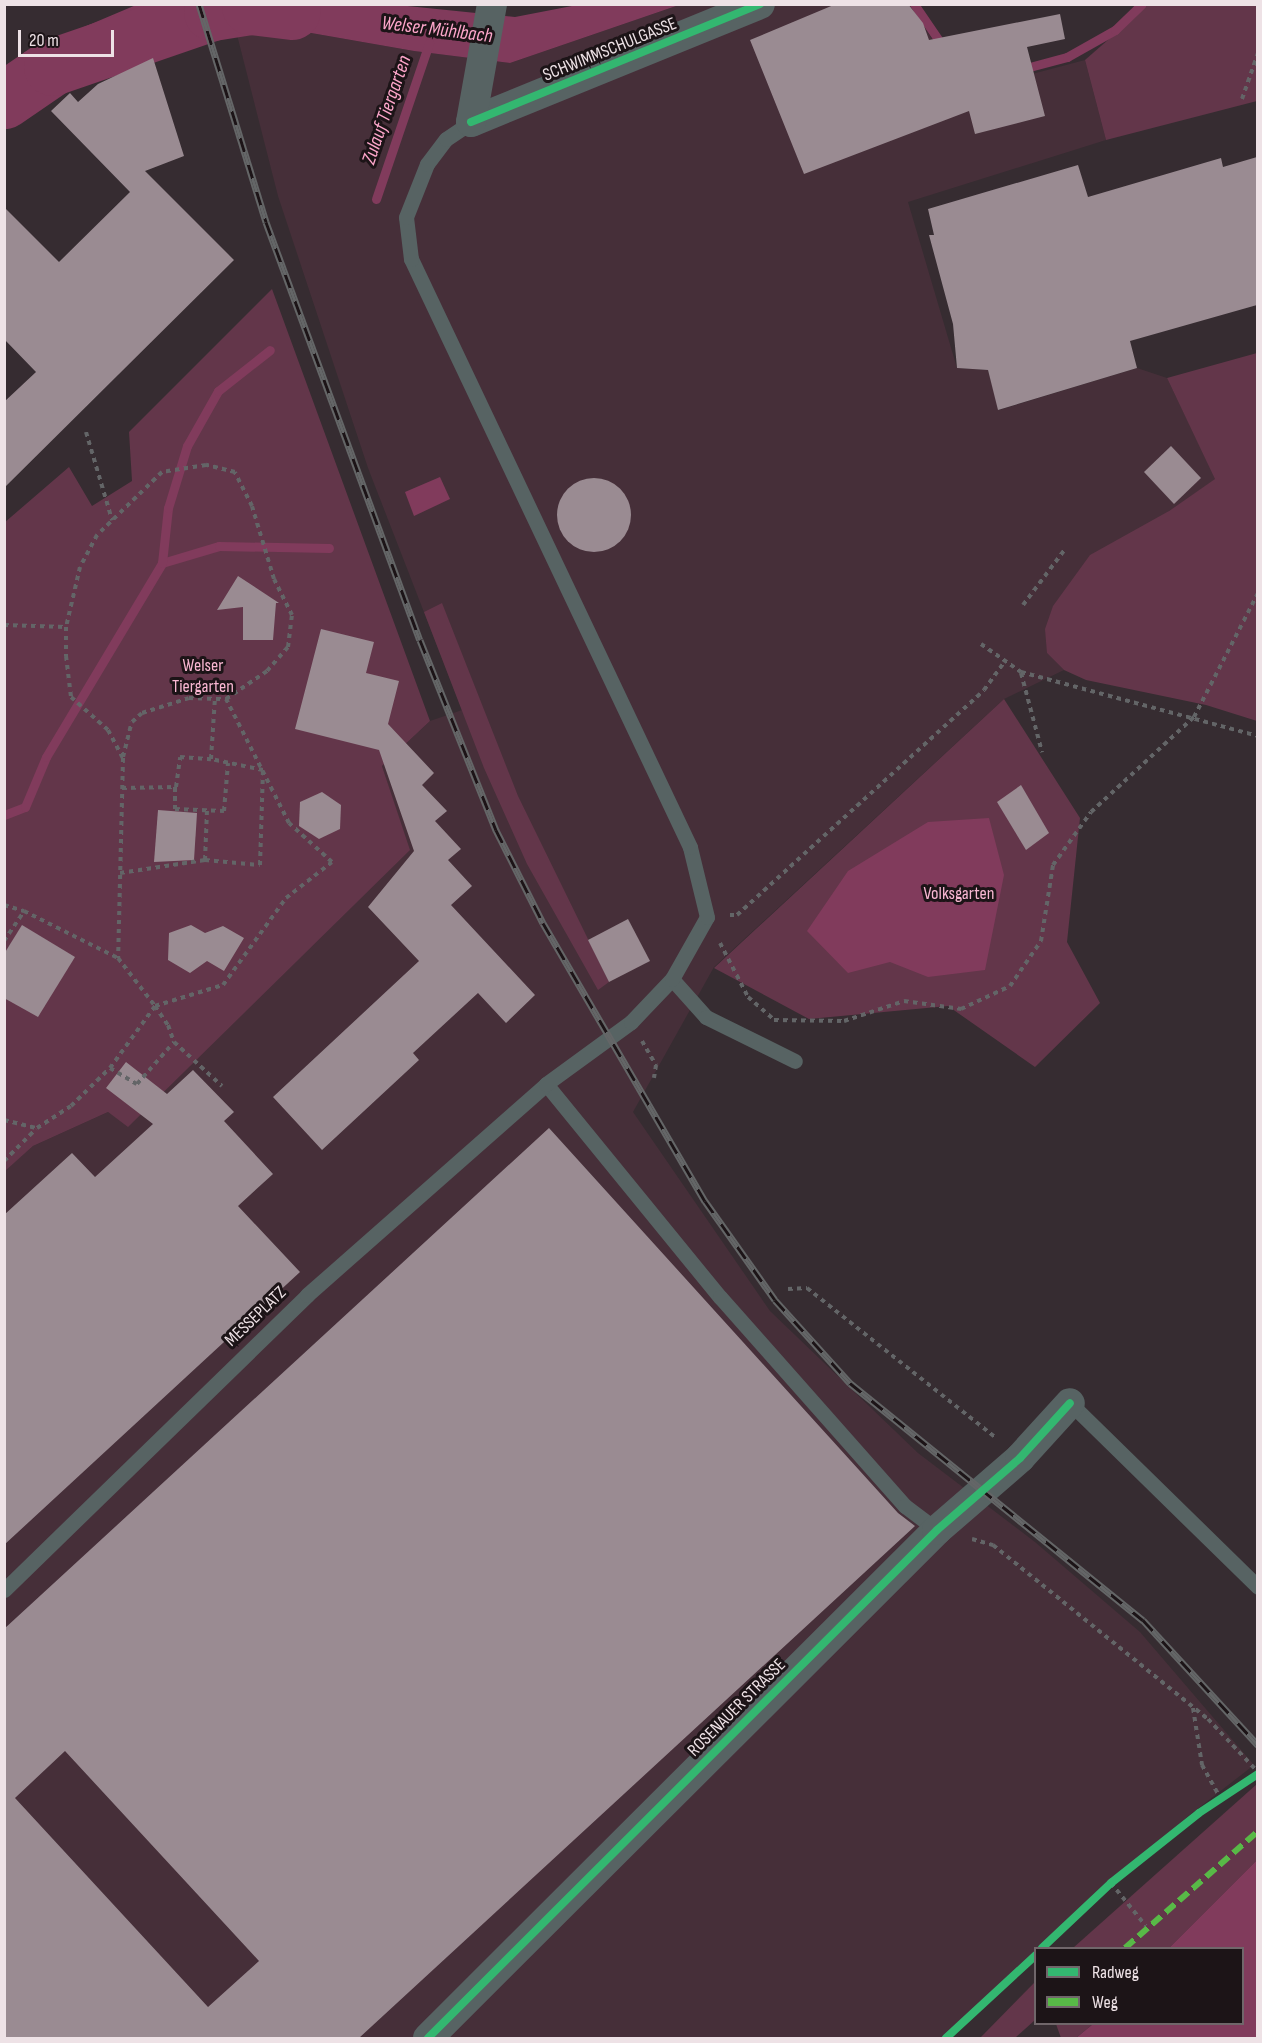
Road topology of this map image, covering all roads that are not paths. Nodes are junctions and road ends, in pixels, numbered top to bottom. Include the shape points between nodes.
1 (492, 4) edge
2 (760, 4) edge
3 (471, 122) junction
4 (672, 979) junction
5 (795, 1061) dead end
6 (546, 1084) junction
7 (1070, 1403) joint
8 (937, 1530) junction
9 (1257, 1587) edge
10 (4, 1590) edge
11 (428, 2038) edge

1 - 3 street
2 - 3 street, SCHWIMMSCHULGASSE
3 - 4 lane, MESSEPLATZ via 446,139 427,164 406,217 411,259 690,847 707,917
4 - 5 lane via 706,1017
4 - 6 lane, MESSEPLATZ via 631,1022
6 - 8 lane via 720,1297 905,1506
6 - 10 lane, MESSEPLATZ via 307,1295
7 - 8 street, ROSENAUER STRASSE via 1020,1458
7 - 9 lane
8 - 11 street, ROSENAUER STRASSE

